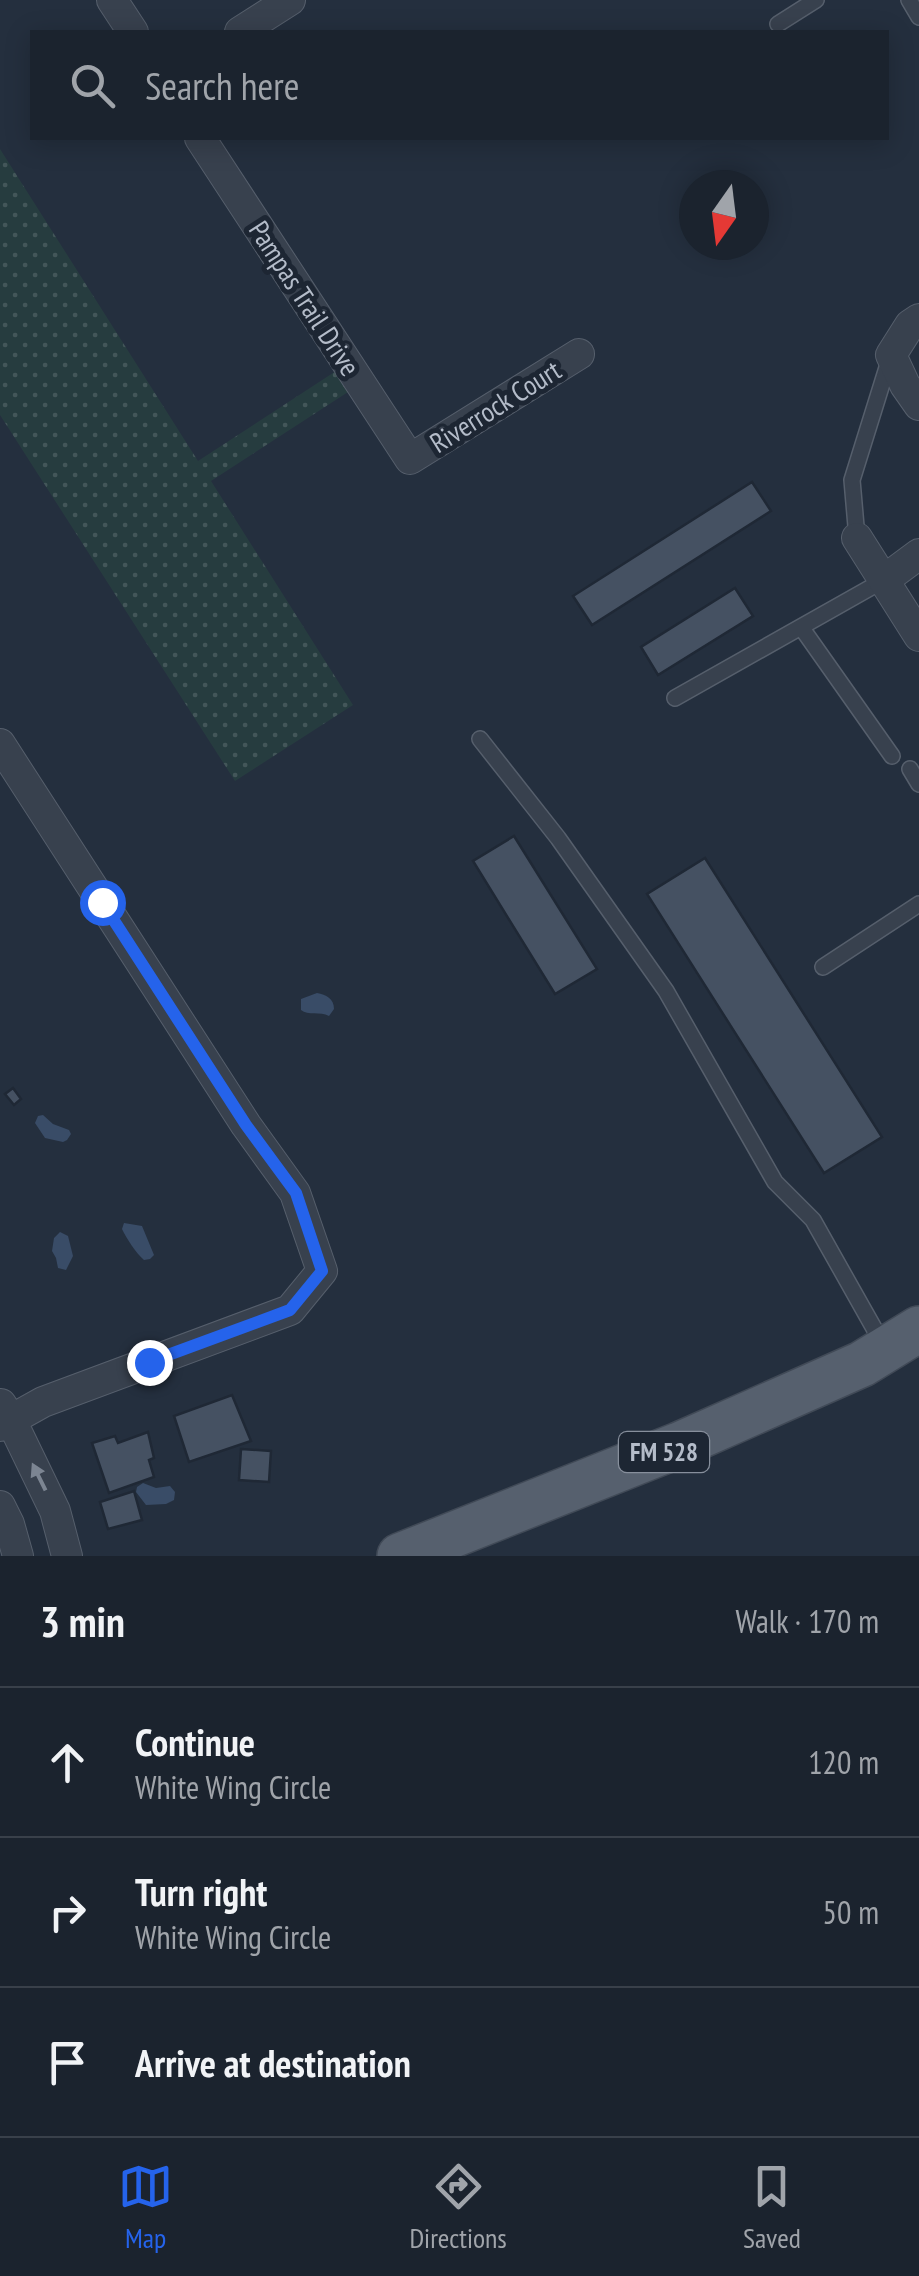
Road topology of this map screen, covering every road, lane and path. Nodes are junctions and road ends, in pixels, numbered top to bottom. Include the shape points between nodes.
1 (112, 0) edge
2 (290, 0) edge
3 (816, 0) edge
4 (908, 0) edge
5 (919, 16) edge
6 (778, 24) dead end
7 (132, 30) edge
8 (243, 30) edge
9 (201, 140) edge
10 (919, 320) edge
11 (579, 354) dead end
12 (891, 355) junction
13 (919, 405) edge
14 (410, 458) joint
15 (858, 538) joint
16 (919, 554) edge
17 (884, 580) junction
18 (801, 627) junction
19 (919, 636) edge
20 (675, 698) dead end
21 (480, 739) dead end
22 (0, 744) edge
23 (892, 756) dead end
24 (910, 769) dead end
25 (919, 784) edge
26 (919, 904) edge
27 (823, 967) dead end
28 (902, 1339) edge
29 (4, 1416) edge
30 (0, 1506) edge
31 (18, 1556) edge
32 (67, 1556) edge
33 (400, 1556) edge

1 - 7 street
2 - 8 street
3 - 6 lane
4 - 5 lane
9 - 14 street, Pampas Trail Drive
10 - 12 street
11 - 14 street, Riverrock Court
12 - 13 street
12 - 15 lane via 852,480
15 - 17 street
16 - 17 street
17 - 18 lane
17 - 19 street
18 - 20 lane
18 - 23 lane
21 - 28 lane via 666,991 775,1182 813,1220
22 - 29 street via 296,1193 322,1271 290,1310
24 - 25 lane
26 - 27 lane
28 - 33 main road, FM 528 via 862,1364 634,1465
32 -> 29 street via 56,1511
30 - 31 street

